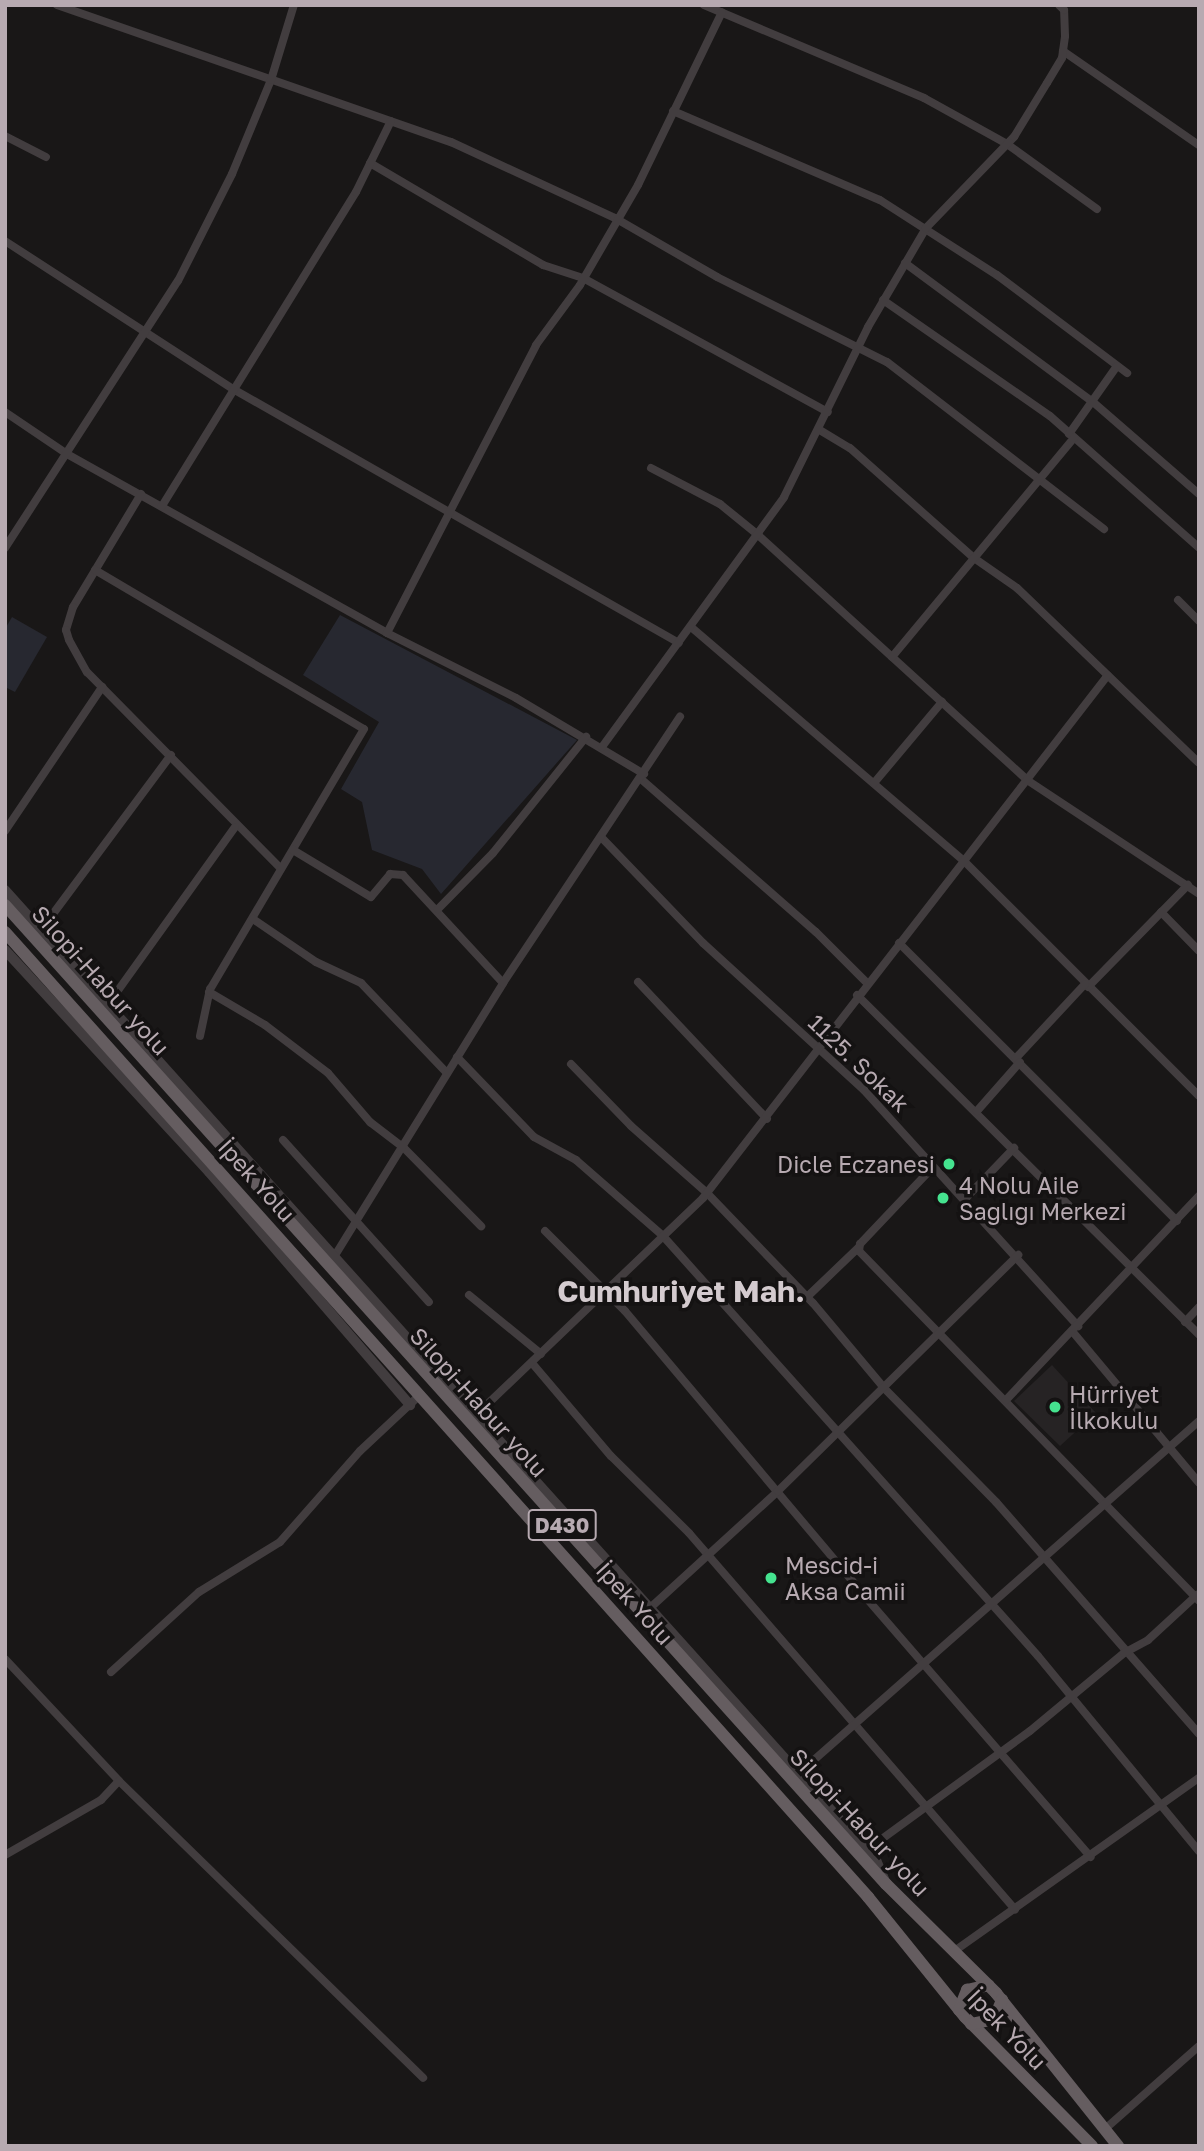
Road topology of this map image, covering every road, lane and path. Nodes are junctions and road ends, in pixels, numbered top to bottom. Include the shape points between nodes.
1 (57, 5) edge
2 (294, 5) edge
3 (704, 5) edge
4 (1059, 5) edge
5 (722, 12) junction
6 (1063, 51) junction
7 (271, 80) junction
8 (673, 111) junction
9 (391, 121) junction
10 (5, 136) edge
11 (1007, 145) junction
12 (1199, 145) edge
13 (46, 157) dead end
14 (370, 163) junction
15 (1097, 209) dead end
16 (615, 218) junction
17 (926, 228) junction
18 (5, 241) edge
19 (905, 263) junction
20 (583, 278) junction
21 (883, 300) junction
22 (144, 334) junction
23 (860, 345) junction
24 (1118, 366) junction
25 (1128, 373) dead end
26 (233, 389) junction
27 (1093, 402) junction
28 (5, 412) edge
29 (828, 412) junction
30 (818, 429) junction
31 (1072, 436) junction
32 (67, 454) junction
33 (651, 468) dead end
34 (1040, 477) junction
35 (141, 494) junction
36 (1199, 494) edge
37 (162, 506) junction
38 (451, 510) junction
39 (1104, 529) dead end
40 (758, 535) junction
41 (5, 548) edge
42 (1199, 548) edge
43 (974, 558) junction
44 (95, 569) junction
45 (1178, 600) dead end
46 (1199, 621) edge
47 (691, 627) junction
48 (387, 633) junction
49 (680, 643) junction
50 (892, 657) junction
51 (1108, 676) junction
52 (102, 687) junction
53 (942, 702) junction
54 (680, 717) dead end
55 (586, 737) junction
56 (602, 747) junction
57 (171, 755) junction
58 (1199, 763) edge
59 (643, 777) junction
60 (1027, 779) junction
61 (874, 783) junction
62 (235, 827) junction
63 (5, 831) edge
64 (602, 838) junction
65 (293, 850) junction
66 (963, 860) junction
67 (281, 869) junction
68 (1188, 885) junction
69 (5, 890) edge
70 (1199, 894) edge
71 (5, 905) edge
72 (438, 909) junction
73 (1161, 912) junction
74 (253, 919) junction
75 (41, 930) junction
76 (5, 932) edge
77 (899, 943) junction
78 (5, 950) edge
79 (1199, 951) edge
80 (638, 982) dead end
81 (503, 983) junction
82 (867, 983) junction
83 (1087, 985) junction
84 (209, 992) junction
85 (857, 995) junction
86 (109, 1003) junction
87 (200, 1036) dead end
88 (818, 1048) junction
89 (457, 1057) junction
90 (1018, 1060) junction
91 (571, 1064) dead end
92 (447, 1073) junction
93 (1199, 1096) edge
94 (977, 1111) junction
95 (766, 1119) junction
96 (283, 1140) dead end
97 (404, 1148) junction
98 (1014, 1148) junction
99 (933, 1167) junction
100 (707, 1193) junction
101 (1199, 1196) edge
102 (965, 1199) junction
103 (1177, 1221) junction
104 (356, 1223) junction
105 (481, 1226) dead end
106 (545, 1231) dead end
107 (663, 1236) junction
108 (858, 1248) junction
109 (1018, 1255) junction
110 (334, 1257) junction
111 (1133, 1270) junction
112 (608, 1291) junction
113 (469, 1295) dead end
114 (807, 1297) junction
115 (429, 1302) dead end
116 (1199, 1307) edge
117 (1185, 1322) junction
118 (1075, 1329) junction
119 (939, 1335) junction
120 (1199, 1335) edge
121 (541, 1354) junction
122 (532, 1363) junction
123 (884, 1388) junction
124 (421, 1394) junction
125 (1006, 1400) junction
126 (410, 1405) junction
127 (476, 1415) junction
128 (1199, 1421) edge
129 (839, 1430) junction
130 (1168, 1448) junction
131 (1199, 1483) edge
132 (778, 1491) junction
133 (1105, 1503) junction
134 (551, 1513) junction
135 (539, 1526) junction
136 (708, 1555) junction
137 (1046, 1560) junction
138 (1197, 1597) edge
139 (990, 1604) junction
140 (650, 1608) junction
141 (1124, 1653) junction
142 (5, 1659) edge
143 (927, 1663) junction
144 (111, 1672) dead end
145 (1071, 1697) junction
146 (854, 1724) junction
147 (1199, 1734) edge
148 (1001, 1751) junction
149 (798, 1774) junction
150 (1199, 1778) edge
151 (120, 1781) junction
152 (1163, 1804) junction
153 (926, 1807) junction
154 (1199, 1851) edge
155 (863, 1852) junction
156 (5, 1854) edge
157 (1091, 1857) junction
158 (1015, 1909) junction
159 (953, 1952) junction
160 (988, 1985) junction
161 (1002, 2000) junction
162 (959, 2010) junction
163 (971, 2024) junction
164 (1199, 2046) edge
165 (423, 2078) dead end
166 (1105, 2129) junction
167 (1092, 2146) edge
168 (1118, 2146) edge

1 - 7 street
2 - 7 street
3 - 5 street
4 - 6 street via 1066,19
5 - 8 street
5 - 11 street via 924,98
6 - 11 street
6 - 12 street
7 - 9 street
7 - 22 street via 232,174 178,281
8 - 16 street via 638,185
8 - 17 street via 880,200
9 - 14 street
9 - 16 street via 451,142
10 - 13 street
11 - 15 street
11 - 17 street
14 - 20 street via 543,265
14 - 26 street
16 - 20 street
16 - 23 street via 717,277
17 - 19 street
17 - 24 street
18 - 22 street
19 - 21 street
19 - 27 street
20 - 29 street
20 - 38 street via 536,345
21 - 23 street
21 - 31 street via 1007,383
22 - 26 street
22 - 32 street
23 - 29 street
23 - 34 street
24 - 25 street
24 - 27 street
26 - 37 street
26 - 38 street
27 - 31 street
27 - 36 street
28 - 32 street
29 - 30 street
30 - 40 street via 784,497
30 - 43 street via 850,448
31 - 34 street
31 - 42 street
32 - 35 street
32 - 41 street
33 - 40 street via 720,504
34 - 39 street
34 - 43 street
35 - 37 street
35 - 44 street
37 - 48 street
38 - 48 street
38 - 49 street
40 - 47 street
40 - 50 street
43 - 50 street
43 - 51 street via 1017,588
44 - 52 street via 66,630 77,658
44 - 65 street via 362,726 364,733
45 - 46 street
47 - 49 street
47 - 61 street
48 - 55 street
49 - 56 street
50 - 53 street
51 - 58 street
51 - 60 street
52 - 57 street
52 - 63 street
53 - 60 street
53 - 61 street
54 - 59 street
55 - 56 street
55 - 72 street via 493,853
56 - 59 street
57 - 62 street
57 - 75 street
59 - 64 street
59 - 82 street
60 - 66 street
60 - 68 street
61 - 66 street
62 - 67 street
62 - 86 street
64 - 81 street
64 - 88 street, 1125. Sokak via 704,943
65 - 67 street
65 - 72 street via 371,897 390,874 403,875
66 - 77 street
66 - 83 street
67 - 74 street
68 - 70 street
68 - 73 street
69 - 75 street
71 - 134 highway, Silopi-Habur yolu / D430
72 - 81 street
73 - 79 street
73 - 83 street
74 - 84 street
74 - 92 street via 316,962 361,983
75 - 86 street
76 - 124 highway, İpek Yolu / D430
77 - 82 street
77 - 90 street
78 - 126 street via 209,1172
80 - 95 street
81 - 89 street
82 - 85 street
83 - 90 street
83 - 93 street
84 - 87 street
84 - 97 street via 265,1025 328,1073 370,1122
85 - 88 street
85 - 94 street
86 - 110 street
88 - 95 street
88 - 99 street, 1125. Sokak via 864,1090
89 - 92 street
89 - 107 street via 534,1137 576,1160
90 - 94 street
90 - 103 street
91 - 100 street via 631,1126
92 - 97 street
94 - 98 street
95 - 100 street
96 - 104 street
97 - 104 street
97 - 105 street
98 - 102 street
98 - 111 street
99 - 102 street, 1125. Sokak
99 - 108 street
100 - 107 street
100 - 114 street
101 - 103 street
102 - 109 street, 1125. Sokak
103 - 111 street
104 - 110 street
104 - 115 street
106 - 112 street
107 - 112 street
107 - 129 street
108 - 114 street
108 - 119 street
109 - 118 street, 1125. Sokak
109 - 119 street
110 - 127 street
111 - 117 street
111 - 118 street
112 - 121 street
112 - 132 street
113 - 121 street
114 - 123 street
116 - 117 street
117 - 120 street
118 - 125 street
118 - 130 street, 1125. Sokak
119 - 123 street
119 - 125 street
121 - 122 street
122 - 127 street
122 - 136 street via 611,1456
123 - 129 street
123 - 137 street
124 - 126 street
124 - 135 highway, İpek Yolu / D430
125 - 133 street
126 - 144 street via 360,1451 280,1542 199,1592
127 - 140 street
128 - 130 street
129 - 132 street
129 - 139 street
130 - 131 street, 1125. Sokak
130 - 133 street
132 - 136 street
132 - 143 street via 868,1601
133 - 137 street
133 - 138 street
134 - 135 highway
134 - 155 highway, Silopi-Habur yolu / D430
135 - 162 highway, İpek Yolu / D430 via 869,1897
136 - 140 street
136 - 146 street
137 - 139 street
137 - 141 street
138 - 141 street via 1148,1640
139 - 143 street
139 - 145 street
140 - 149 street
141 - 145 street
141 - 147 street
142 - 151 street
143 - 146 street
143 - 148 street
145 - 148 street
145 - 152 street
146 - 149 street
146 - 153 street
148 - 153 street
148 - 157 street
149 - 155 street
150 - 152 street
151 - 156 street via 101,1800
151 - 165 street
152 - 154 street
152 - 157 street
153 - 155 street
153 - 158 street
155 - 159 highway, Silopi-Habur yolu / D430 via 886,1884
157 - 158 street
158 - 159 street
159 - 160 highway, Silopi-Habur yolu / D430
160 - 161 highway, Silopi-Habur yolu / D430
160 - 162 highway via 967,1990
161 - 163 highway via 994,2019
161 - 166 highway, Silopi-Habur yolu / D430
162 - 163 highway, İpek Yolu / D430
163 - 167 highway, İpek Yolu / D430
164 - 166 street
166 - 168 highway, Silopi-Habur yolu / D430

